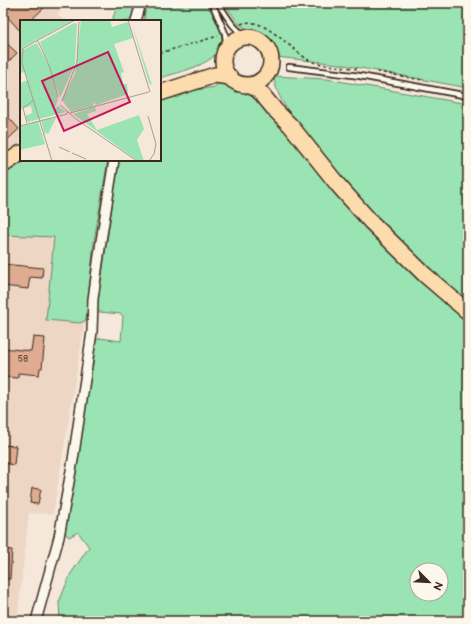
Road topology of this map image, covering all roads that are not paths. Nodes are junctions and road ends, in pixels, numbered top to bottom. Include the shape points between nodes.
1 (141, 3) edge
2 (212, 3) edge
3 (218, 3) edge
4 (138, 19) edge
5 (248, 37) junction
6 (226, 51) junction
7 (289, 67) dead end
8 (269, 72) junction
9 (230, 77) junction
10 (161, 83) edge
11 (247, 85) junction
12 (161, 93) edge
13 (468, 96) edge
14 (291, 126) junction
15 (114, 161) edge
16 (468, 312) edge
17 (36, 621) edge

1 - 4 street
2 - 6 lane via 225,32
3 - 5 lane via 234,28
5 - 6 main road via 236,40
5 - 8 main road via 255,38 266,46 271,58
6 - 9 main road via 224,66
6 - 10 main road via 212,66
7 - 13 lane via 360,76
8 - 11 main road via 260,82
8 - 14 main road via 269,87
9 - 11 main road via 238,83
9 - 12 main road via 215,75
11 - 14 main road via 261,93
14 - 16 main road via 371,222 425,275
15 - 17 street via 73,460 59,537

